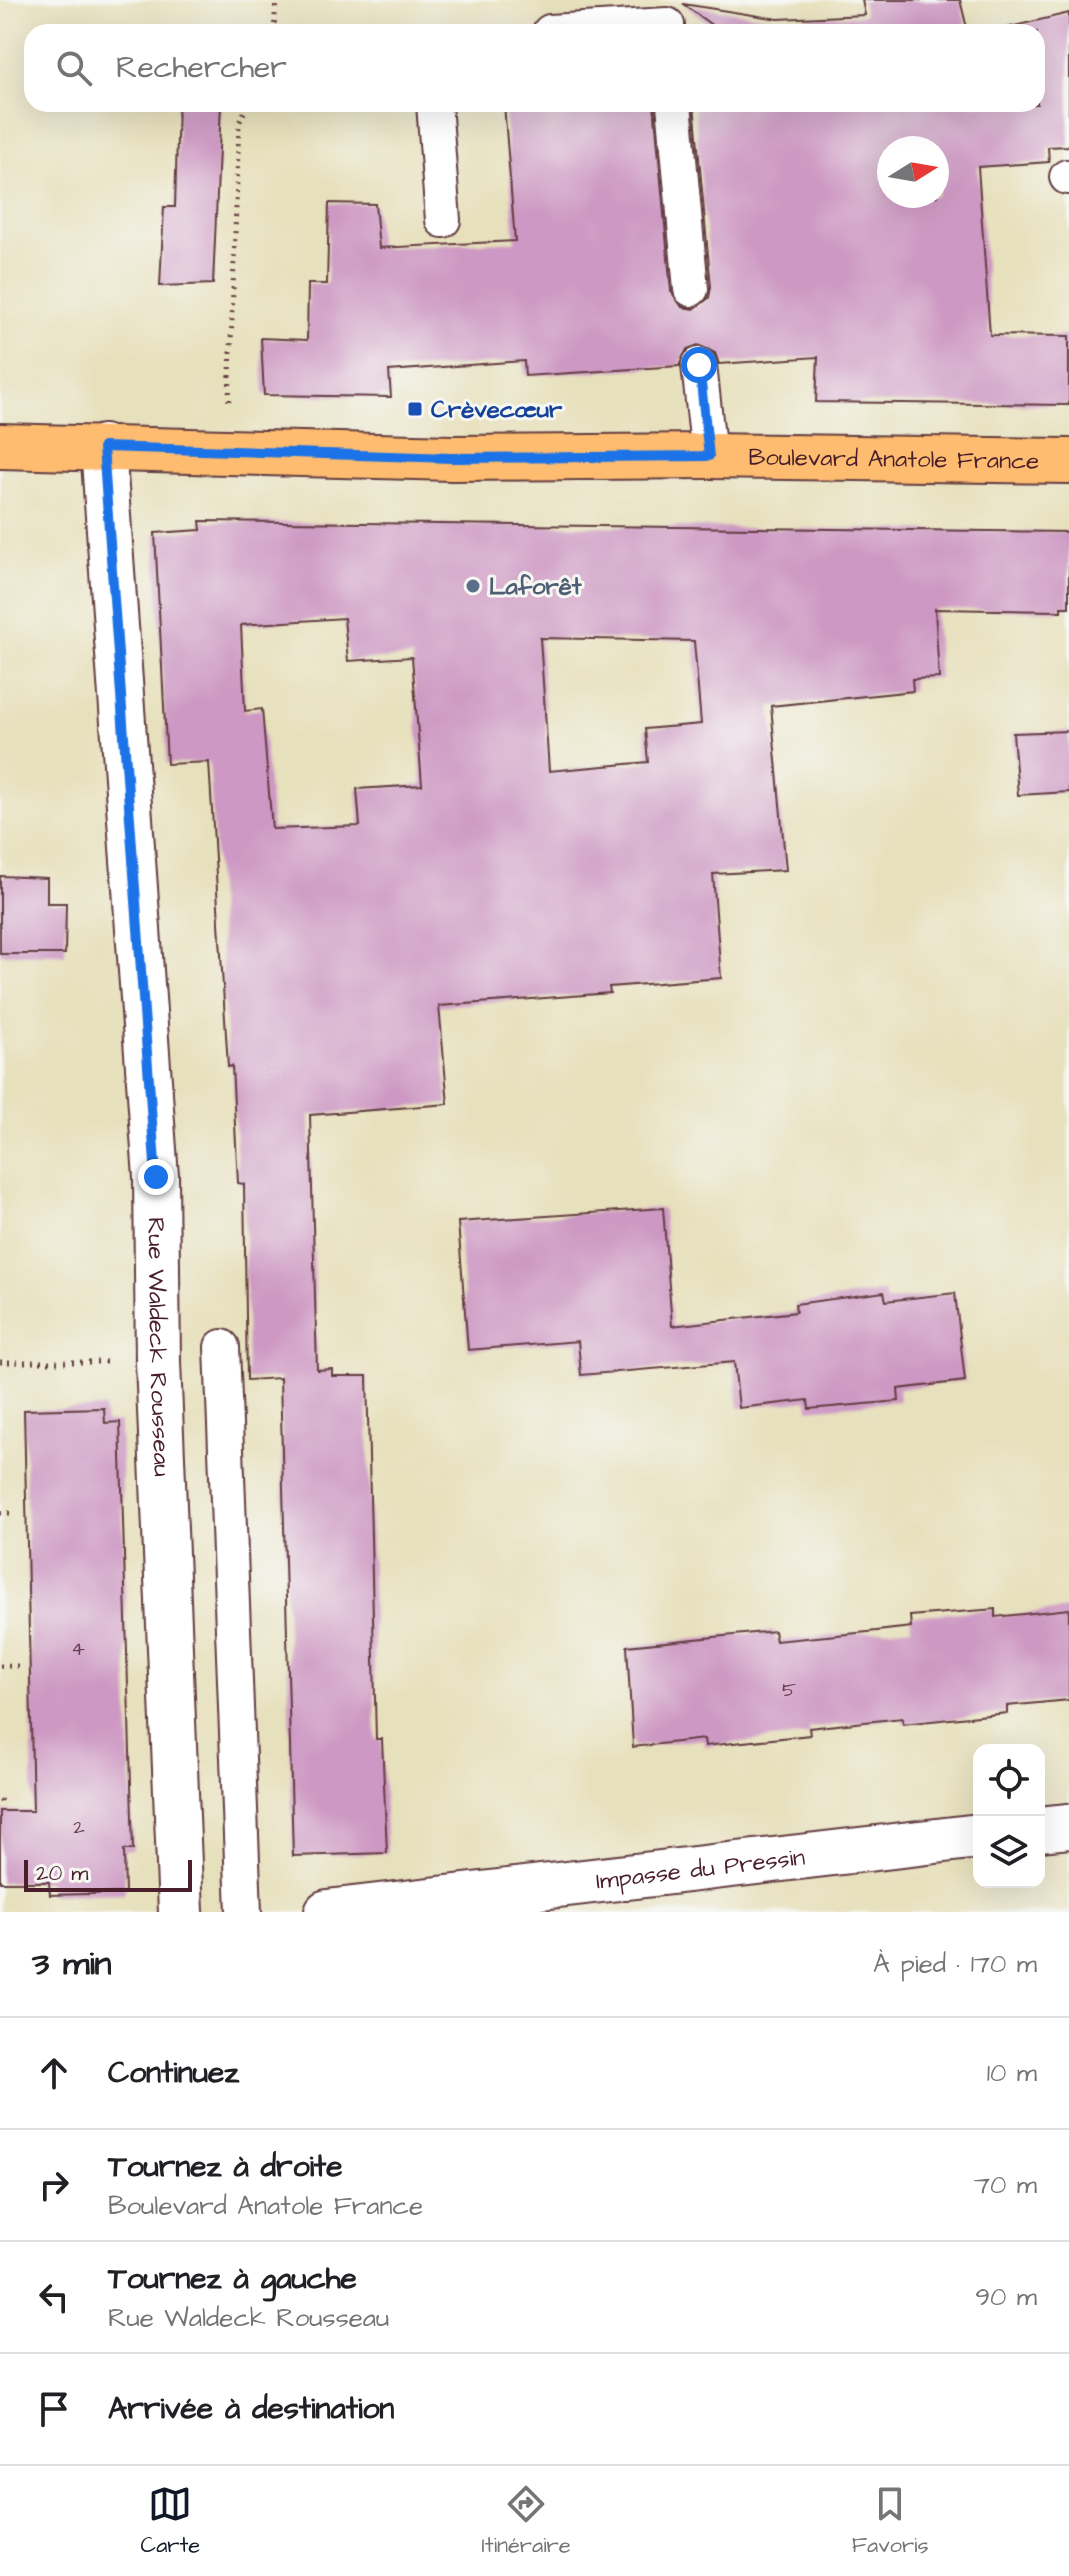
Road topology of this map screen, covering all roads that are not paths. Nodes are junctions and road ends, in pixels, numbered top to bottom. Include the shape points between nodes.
1 (435, 112) edge
2 (675, 112) edge
3 (443, 220) dead end
4 (691, 289) dead end
5 (699, 365) dead end
6 (0, 446) edge
7 (103, 447) junction
8 (709, 456) junction
9 (1069, 461) edge
10 (222, 1347) dead end
11 (1069, 1826) edge
12 (1045, 1828) edge
13 (973, 1837) edge
14 (181, 1912) edge
15 (244, 1912) edge
16 (327, 1912) edge

1 - 3 lane
2 - 4 lane
5 - 8 lane
6 - 7 main road, Boulevard Anatole France
7 - 8 main road, Boulevard Anatole France via 452,458
7 - 14 street, Rue Waldeck Rousseau via 156,1177 158,1362
8 - 9 main road, Boulevard Anatole France
10 - 15 lane
11 - 12 street
13 - 16 street, Impasse du Pressin

